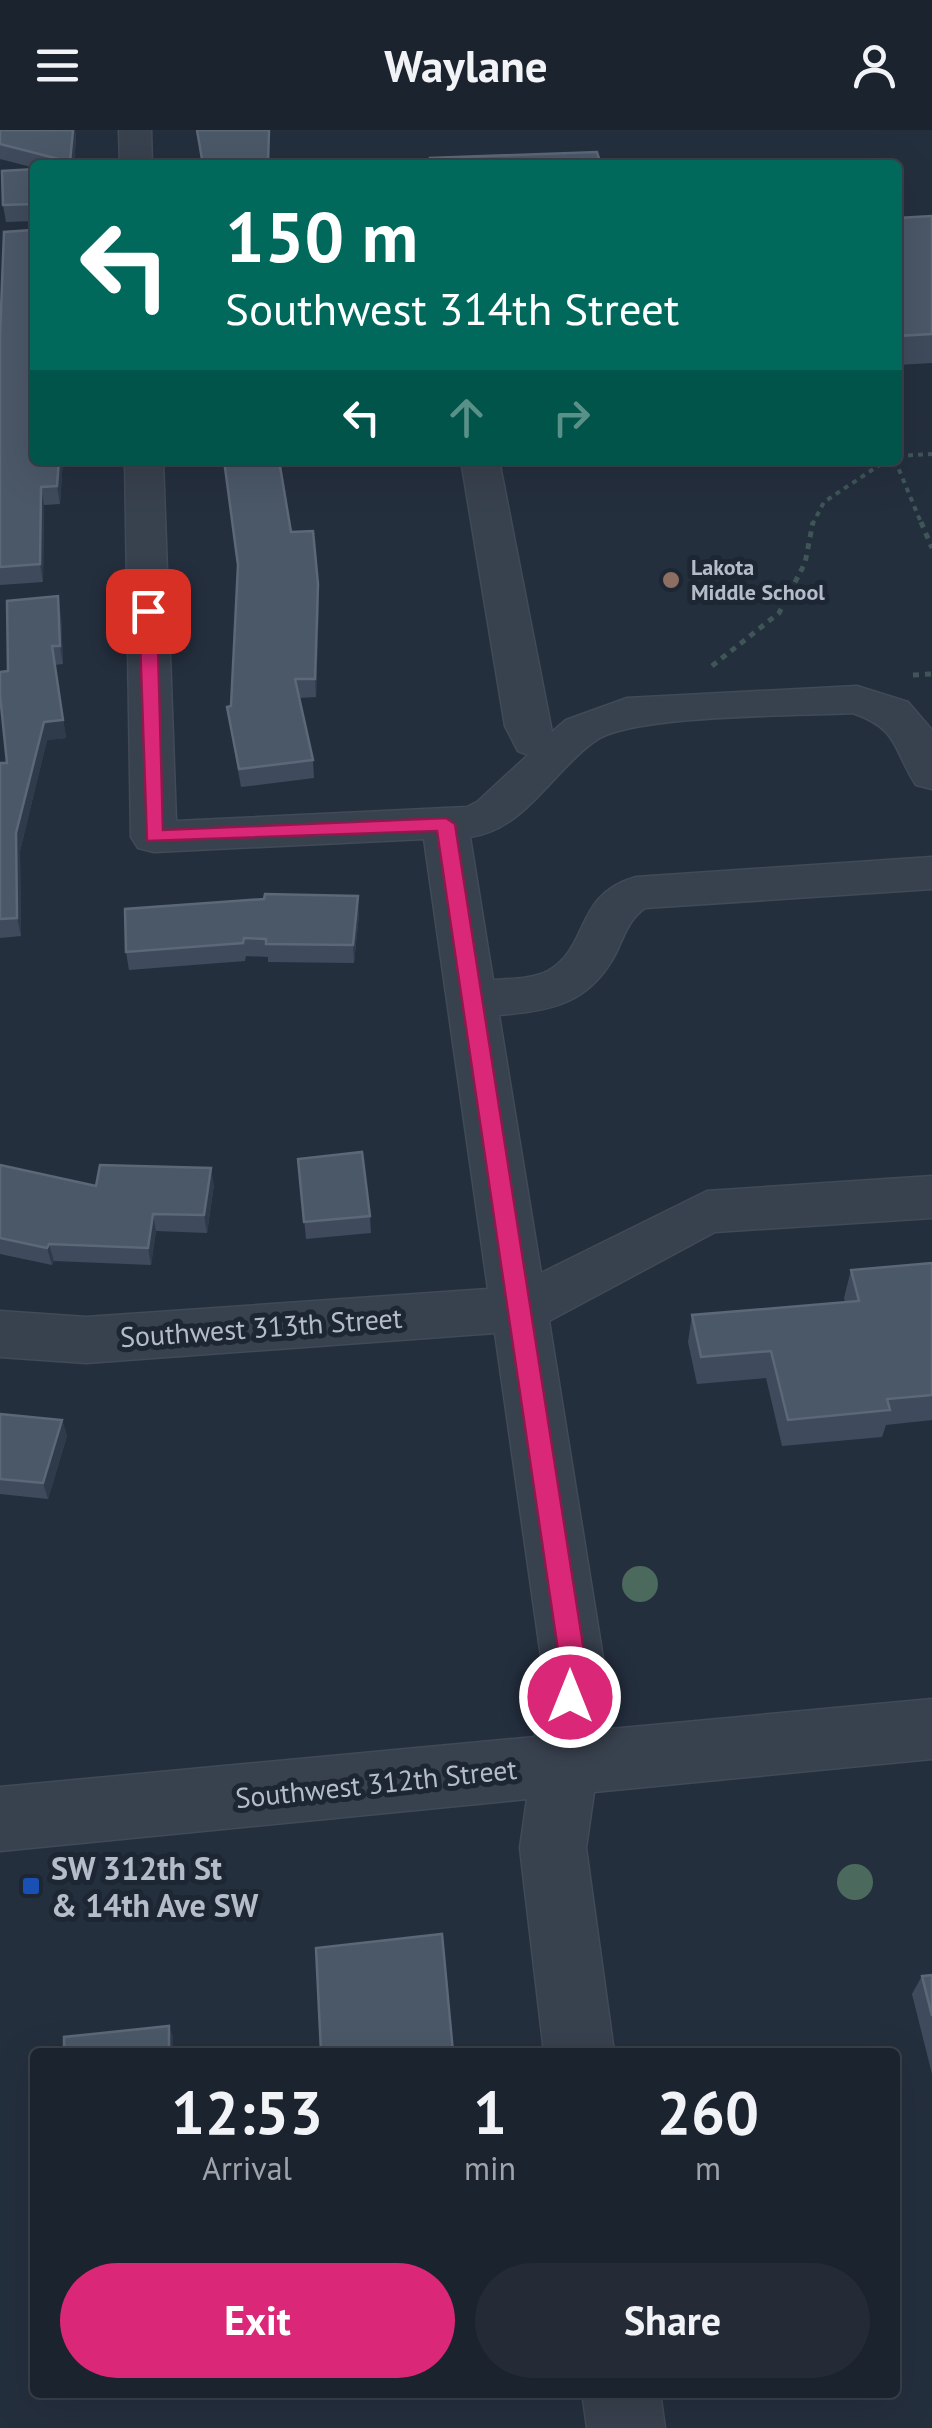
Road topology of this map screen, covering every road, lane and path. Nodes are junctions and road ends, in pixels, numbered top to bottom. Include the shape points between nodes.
1 (135, 130) edge
2 (136, 160) edge
3 (932, 454) edge
4 (902, 457) edge
5 (144, 465) edge
6 (481, 465) edge
7 (879, 465) edge
8 (899, 465) edge
9 (932, 548) edge
10 (710, 668) dead end
11 (558, 752) junction
12 (932, 775) edge
13 (446, 824) junction
14 (932, 873) edge
15 (472, 999) junction
16 (932, 1197) edge
17 (521, 1309) junction
18 (0, 1334) edge
19 (932, 1729) edge
20 (565, 1764) junction
21 (0, 1819) edge
22 (578, 2048) edge
23 (622, 2398) edge
24 (626, 2428) edge

1 - 2 street
3 - 4 path
5 - 13 street via 154,837
6 - 11 street via 527,726 534,741
7 - 10 path via 824,502 805,564 780,613
8 - 9 path
11 - 12 street via 581,730 626,712 834,698 893,712 908,726
11 - 13 street via 493,814
13 - 15 street
14 - 15 street via 636,893 619,902 587,963 566,983
15 - 17 street
16 - 17 street via 707,1212
17 - 18 street, Southwest 313th Street via 86,1340
17 - 20 street via 573,1664
19 - 20 street, Southwest 312th Street
20 - 21 street, Southwest 312th Street
20 - 22 street via 553,1848
23 - 24 street

